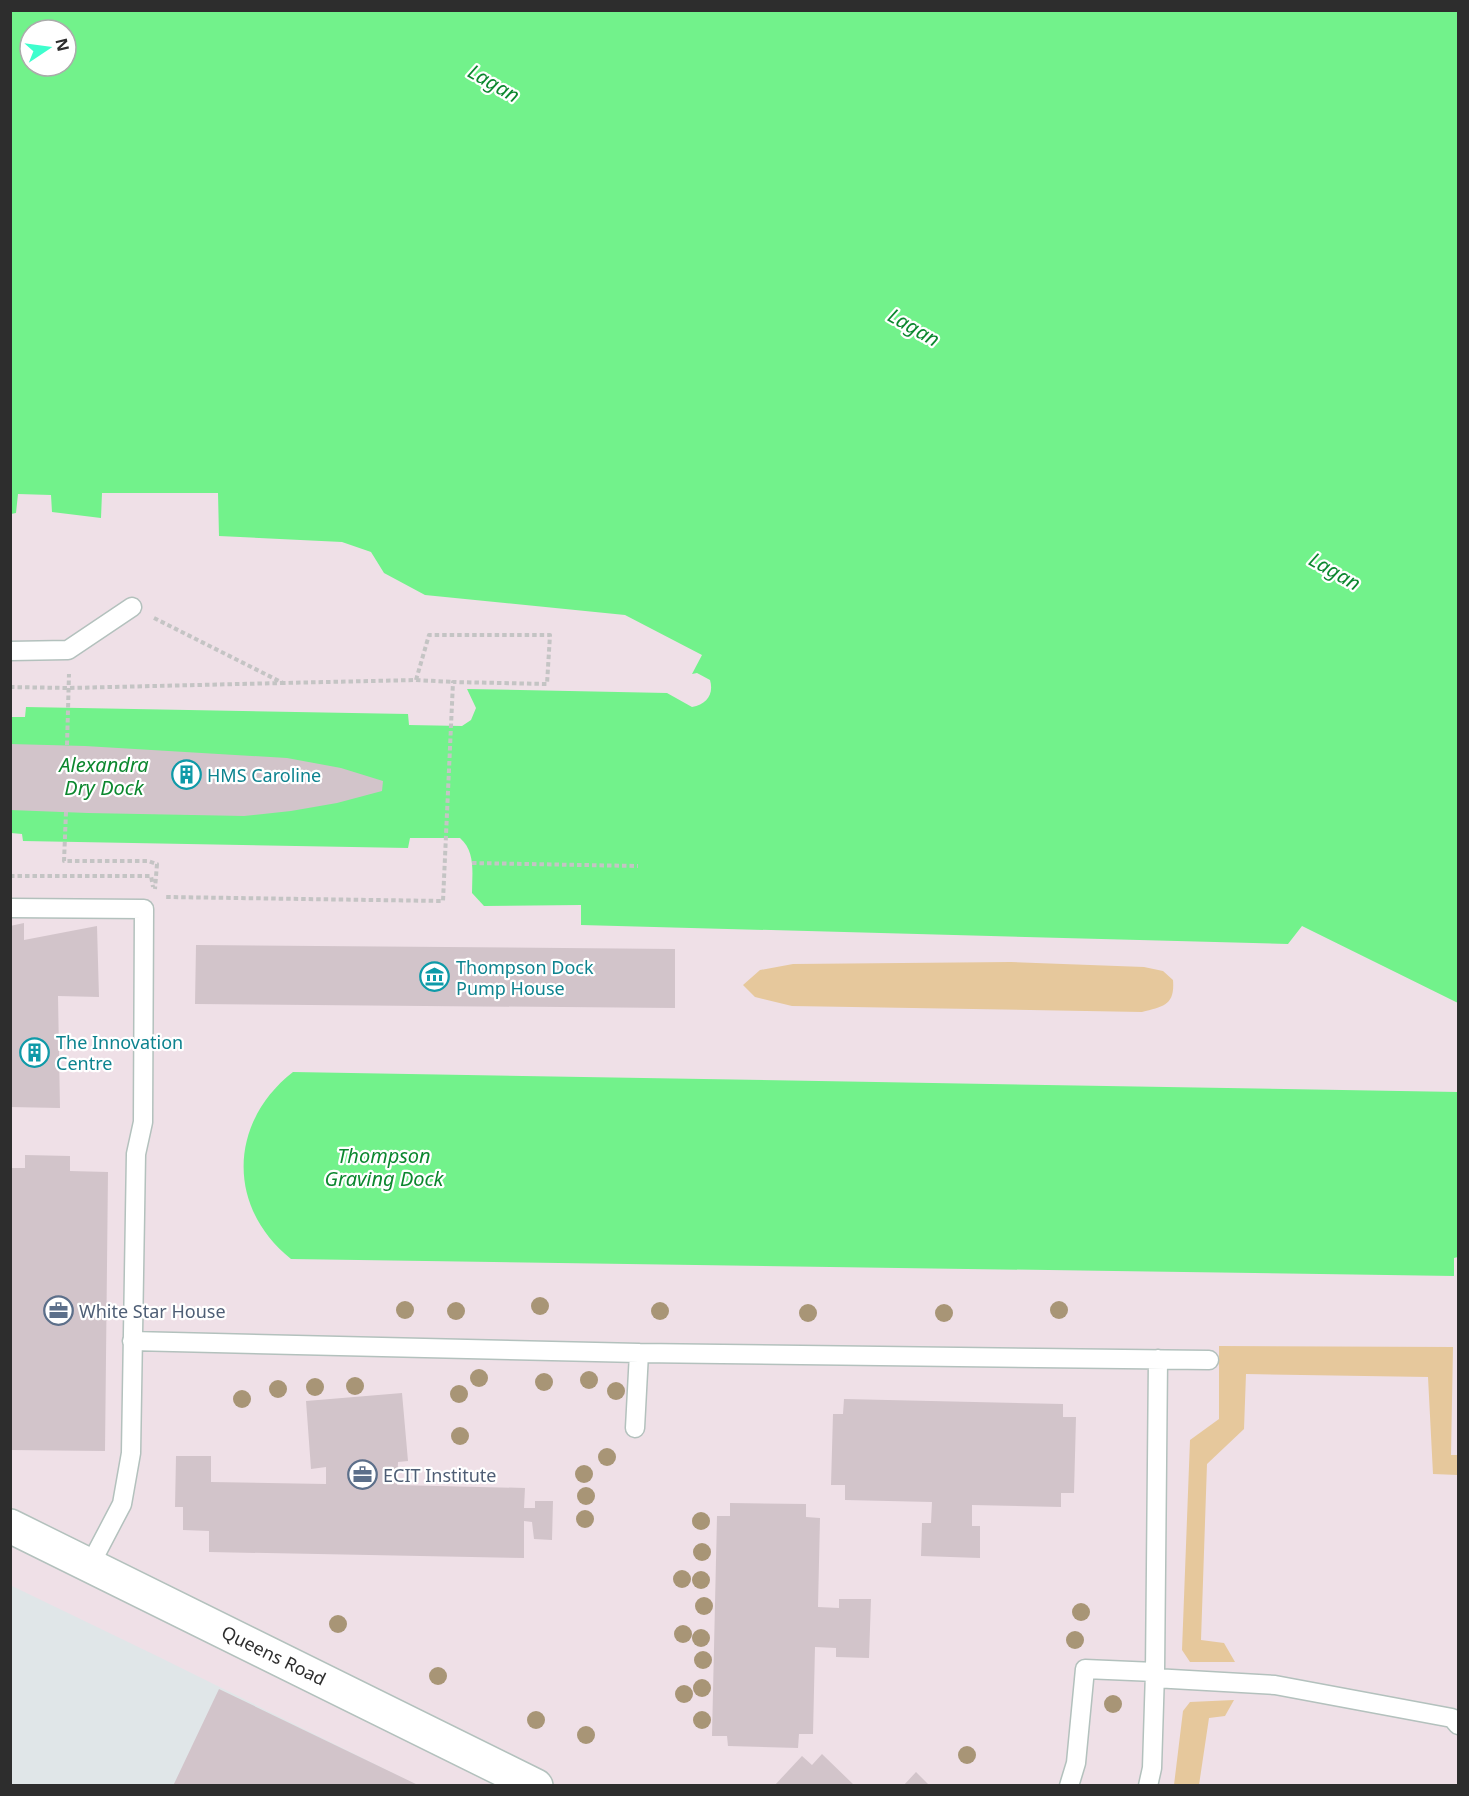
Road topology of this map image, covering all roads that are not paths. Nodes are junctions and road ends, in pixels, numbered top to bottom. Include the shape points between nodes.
1 (132, 607) road end
2 (10, 651) edge
3 (10, 908) edge
4 (132, 1341) junction
5 (639, 1353) junction
6 (1158, 1359) junction
7 (1209, 1360) dead end
8 (635, 1428) dead end
9 (10, 1526) edge
10 (90, 1565) junction
11 (1154, 1675) junction
12 (1458, 1725) edge
13 (536, 1785) edge
14 (1068, 1785) edge
15 (1148, 1785) edge

1 - 2 lane via 68,650
3 - 4 lane via 149,903 143,1122 136,1154
4 - 5 lane
4 - 10 lane via 131,1453 122,1504
5 - 6 lane
5 - 8 lane
6 - 7 lane
6 - 11 lane
9 - 10 street, Queens Road
10 - 13 street, Queens Road
11 - 12 lane via 1275,1685 1452,1718
11 - 14 lane via 1085,1669 1076,1763
11 - 15 lane via 1152,1768

